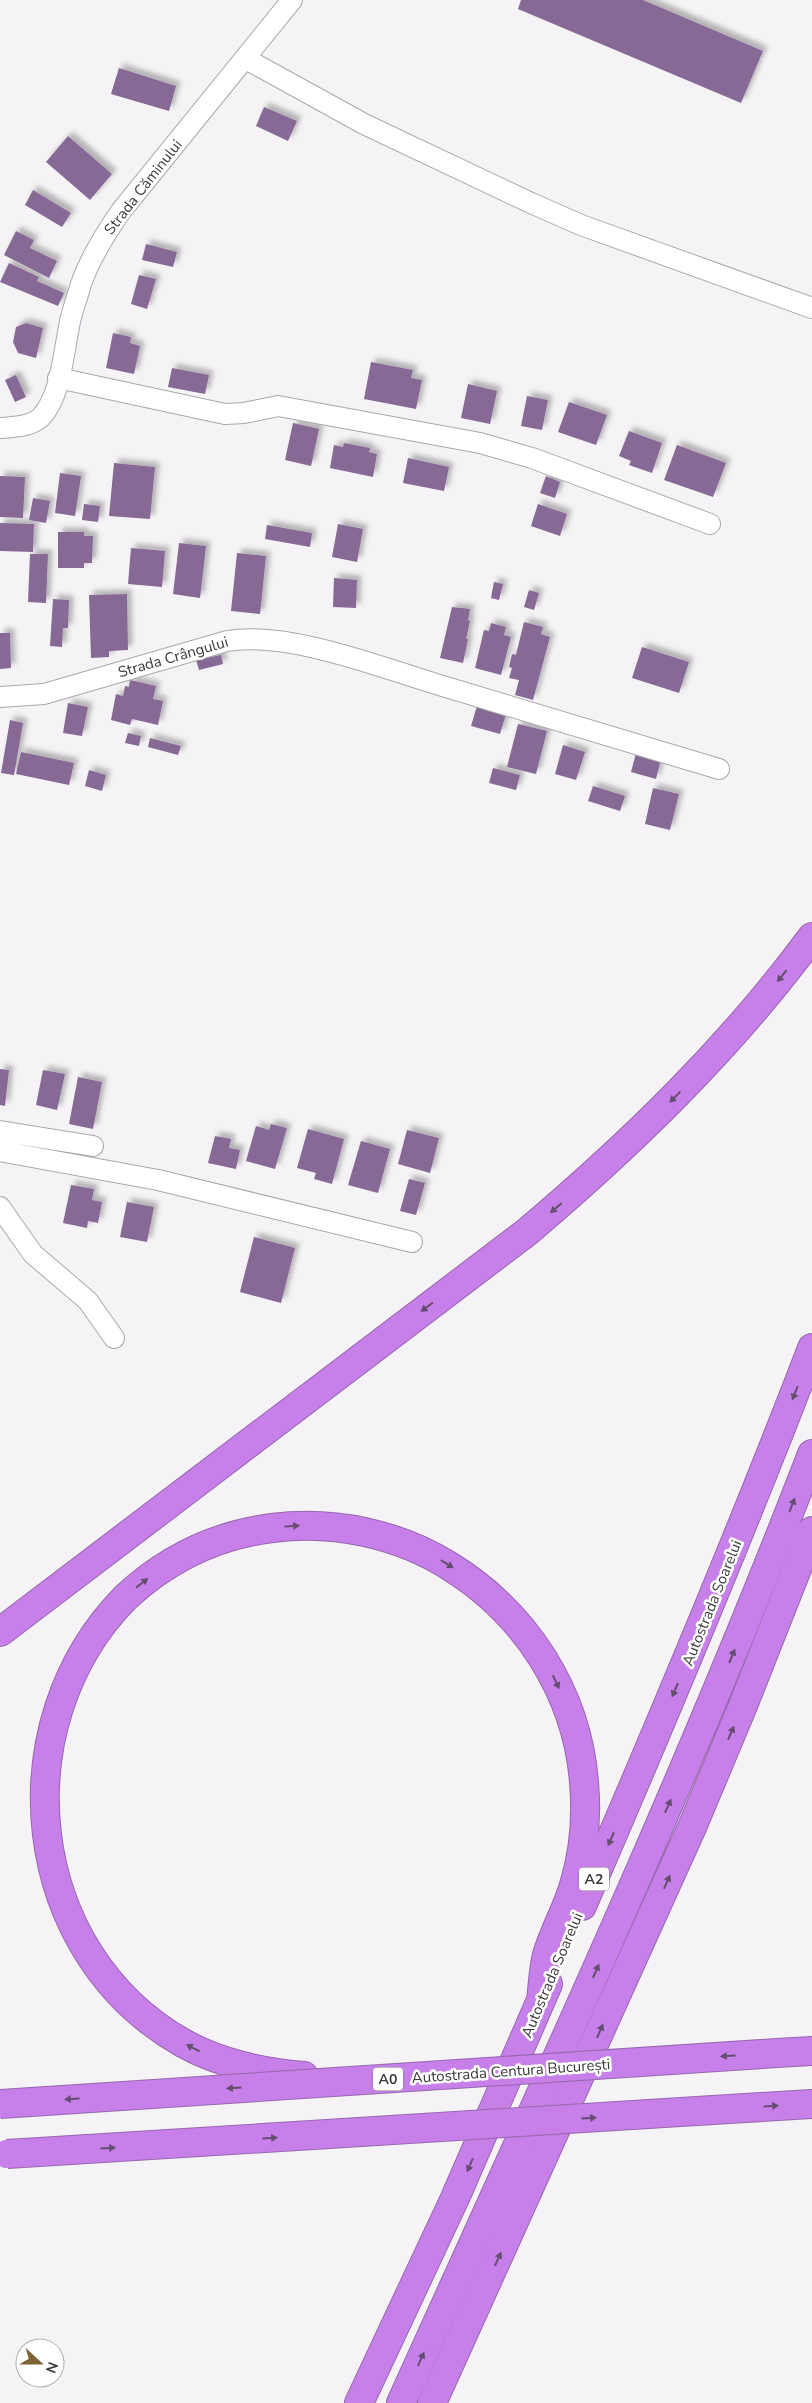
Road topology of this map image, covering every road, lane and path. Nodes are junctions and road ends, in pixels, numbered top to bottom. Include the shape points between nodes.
1 (292, 0) edge
2 (246, 59) junction
3 (812, 308) edge
4 (58, 378) junction
5 (0, 428) edge
6 (710, 524) dead end
7 (0, 697) edge
8 (719, 769) dead end
9 (812, 937) edge
10 (0, 1131) edge
11 (93, 1146) dead end
12 (0, 1151) edge
13 (0, 1207) edge
14 (412, 1242) dead end
15 (114, 1338) dead end
16 (812, 1348) edge
17 (812, 1454) edge
18 (812, 1531) edge
19 (6, 1628) edge
20 (542, 2000) junction
21 (812, 2050) edge
22 (360, 2081) junction
23 (0, 2104) edge
24 (812, 2104) edge
25 (2, 2155) edge
26 (418, 2277) junction
27 (478, 2303) junction
28 (341, 2403) edge
29 (359, 2403) edge
30 (401, 2403) edge
31 (432, 2403) edge
32 (452, 2403) edge

1 - 2 street, Strada Căminului
2 - 3 street via 364,124 581,225
2 - 4 street, Strada Căminului via 104,236 82,282
4 - 5 street, Strada Căminului via 53,395 39,418 18,427
4 - 6 street via 225,414 278,406 480,443 532,458
7 - 8 street, Strada Crângului via 44,694 247,637 284,641 345,657
9 -> 19 highway via 699,1073 527,1232
10 - 11 street
12 - 14 street via 158,1180
13 - 15 street via 33,1254 88,1301
16 -> 20 highway, Autostrada Soarelui / A2 via 687,1664
30 -> 17 highway, A2 via 587,1992 714,1701
27 -> 18 highway via 692,1825
22 -> 20 highway, bridge via 268,2073 237,2066 183,2043 152,2023 113,1988 72,1930 52,1884 43,1845 39,1803 41,1760 50,1720 63,1685 80,1653 107,1616 140,1584 187,1553 234,1535 284,1526 350,1529 399,1542 440,1560 486,1591 528,1636 554,1676 571,1719 584,1777 585,1815 578,1866 548,1952
20 -> 26 highway, Autostrada Soarelui / A2
21 -> 22 highway, Autostrada Centura București / A0, bridge
22 -> 23 highway, Autostrada Centura București / A0, bridge
25 -> 24 highway, bridge
26 - 28 highway via 380,2321
26 - 29 highway, Autostrada Soarelui / A2
27 - 31 highway
27 - 32 highway via 467,2361

